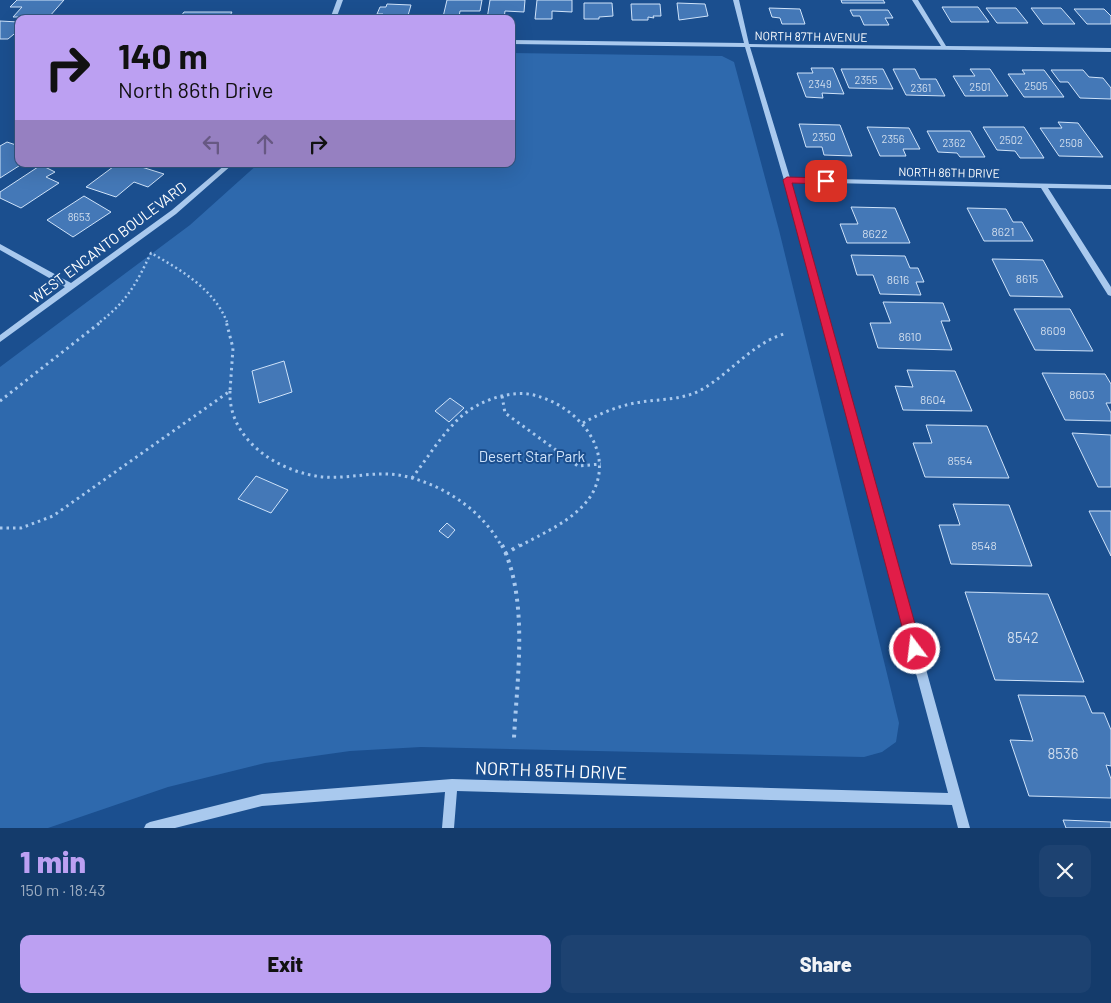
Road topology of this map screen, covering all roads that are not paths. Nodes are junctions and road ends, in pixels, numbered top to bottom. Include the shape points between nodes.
1 (340, 0) edge
2 (736, 0) edge
3 (915, 0) edge
4 (334, 15) edge
5 (515, 42) edge
6 (747, 45) junction
7 (944, 48) junction
8 (1111, 50) edge
9 (226, 167) edge
10 (787, 180) junction
11 (1043, 185) junction
12 (1111, 187) edge
13 (0, 247) edge
14 (71, 287) junction
15 (1111, 293) edge
16 (0, 339) edge
17 (452, 785) junction
18 (956, 799) junction
19 (150, 828) edge
20 (448, 828) edge
21 (964, 828) edge

1 - 4 street
2 - 6 street
3 - 7 street
5 - 6 street, NORTH 87TH AVENUE
6 - 7 street, NORTH 87TH AVENUE
6 - 10 street
7 - 8 street, NORTH 87TH AVENUE
9 - 14 street, WEST ENCANTO BOULEVARD via 174,212
10 - 11 street, NORTH 86TH DRIVE
10 - 18 street
11 - 12 street, NORTH 86TH DRIVE
11 - 15 street
13 - 14 street
14 - 16 street, WEST ENCANTO BOULEVARD
17 - 18 street, NORTH 85TH DRIVE
17 - 19 street, NORTH 85TH DRIVE via 262,800
17 - 20 street
18 - 21 street

